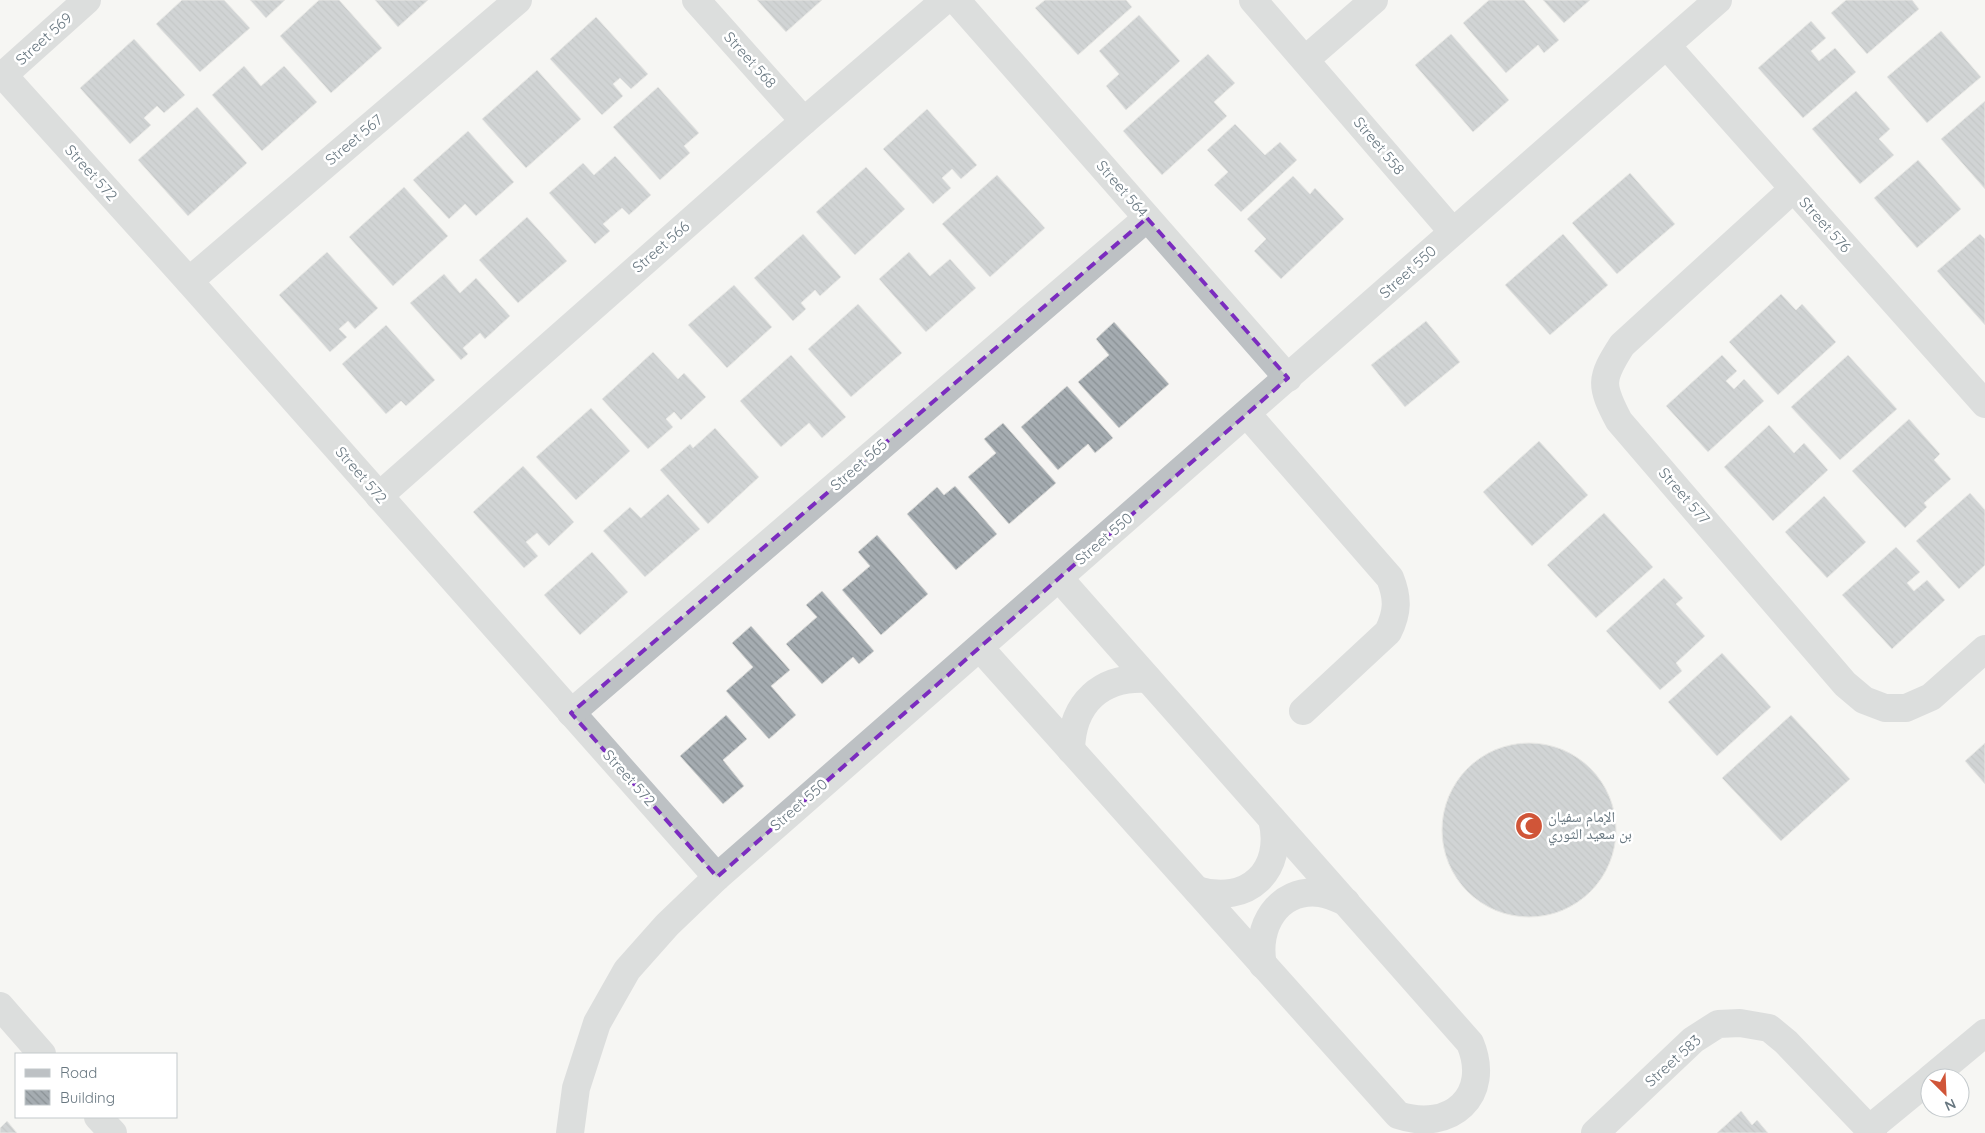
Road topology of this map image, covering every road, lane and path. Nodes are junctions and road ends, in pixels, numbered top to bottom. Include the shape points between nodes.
1 (87, 0) edge
2 (518, 0) edge
3 (696, 0) edge
4 (945, 0) edge
5 (956, 0) edge
6 (1253, 0) edge
7 (1374, 0) edge
8 (1718, 0) edge
9 (1667, 46) junction
10 (1306, 59) junction
11 (1, 77) edge
12 (804, 121) junction
13 (1793, 189) junction
14 (1147, 218) junction
15 (1453, 232) junction
16 (189, 281) junction
17 (1288, 378) junction
18 (1985, 404) edge
19 (1247, 414) junction
20 (379, 496) junction
21 (1059, 578) junction
22 (980, 648) junction
23 (1985, 649) edge
24 (1148, 679) junction
25 (1303, 711) dead end
26 (571, 713) junction
27 (1071, 750) junction
28 (1272, 819) junction
29 (717, 877) junction
30 (1197, 890) junction
31 (1346, 902) junction
32 (1263, 964) junction
33 (1, 1008) edge
34 (1985, 1033) edge
35 (41, 1053) edge
36 (1942, 1068) edge
37 (1920, 1087) edge
38 (99, 1118) edge
39 (1871, 1131) edge
40 (113, 1133) edge
41 (570, 1133) edge
42 (1594, 1133) edge

1 - 11 street, Street 569
2 - 16 street, Street 567
3 - 12 street, Street 568
4 - 12 street, Street 566
5 - 14 street, Street 564
6 - 10 street, Street 558
7 - 10 street
8 - 9 street, Street 550
9 - 13 street, Street 576
9 - 15 street, Street 550
10 - 15 street, Street 558
11 - 16 street, Street 572
12 - 20 street, Street 566
13 - 18 street, Street 576
13 - 23 street, Street 577 via 1622,345 1607,368 1604,387 1610,404 1619,421 1845,684 1864,700 1885,708 1906,708 1931,697
14 - 17 street, Street 564
14 - 26 street, Street 565
15 - 17 street, Street 550
16 - 20 street, Street 572
17 - 19 street, Street 550
19 - 21 street, Street 550
19 - 25 street via 1390,578 1395,591 1397,605 1388,632
20 - 26 street, Street 572
21 - 22 street, Street 550
21 - 24 street
22 - 27 street
22 - 29 street, Street 550
24 - 27 street via 1118,680 1093,694 1075,720
24 - 28 street
26 - 29 street, Street 572
27 - 30 street
28 - 30 street via 1276,833 1272,861 1255,884 1227,895
28 - 31 street
29 - 41 street, Street 550 via 667,925 627,970 597,1023 576,1088
30 - 32 street
31 - 32 street via 1320,893 1306,893 1281,905 1265,926 1261,939
31 - 32 street via 1470,1043 1478,1070 1469,1098 1460,1109 1449,1116 1424,1122 1398,1116
33 - 35 street
34 - 36 street
37 - 39 street
38 - 40 street
39 - 42 street, Street 583 via 1786,1042 1769,1028 1740,1023 1718,1024 1693,1040

